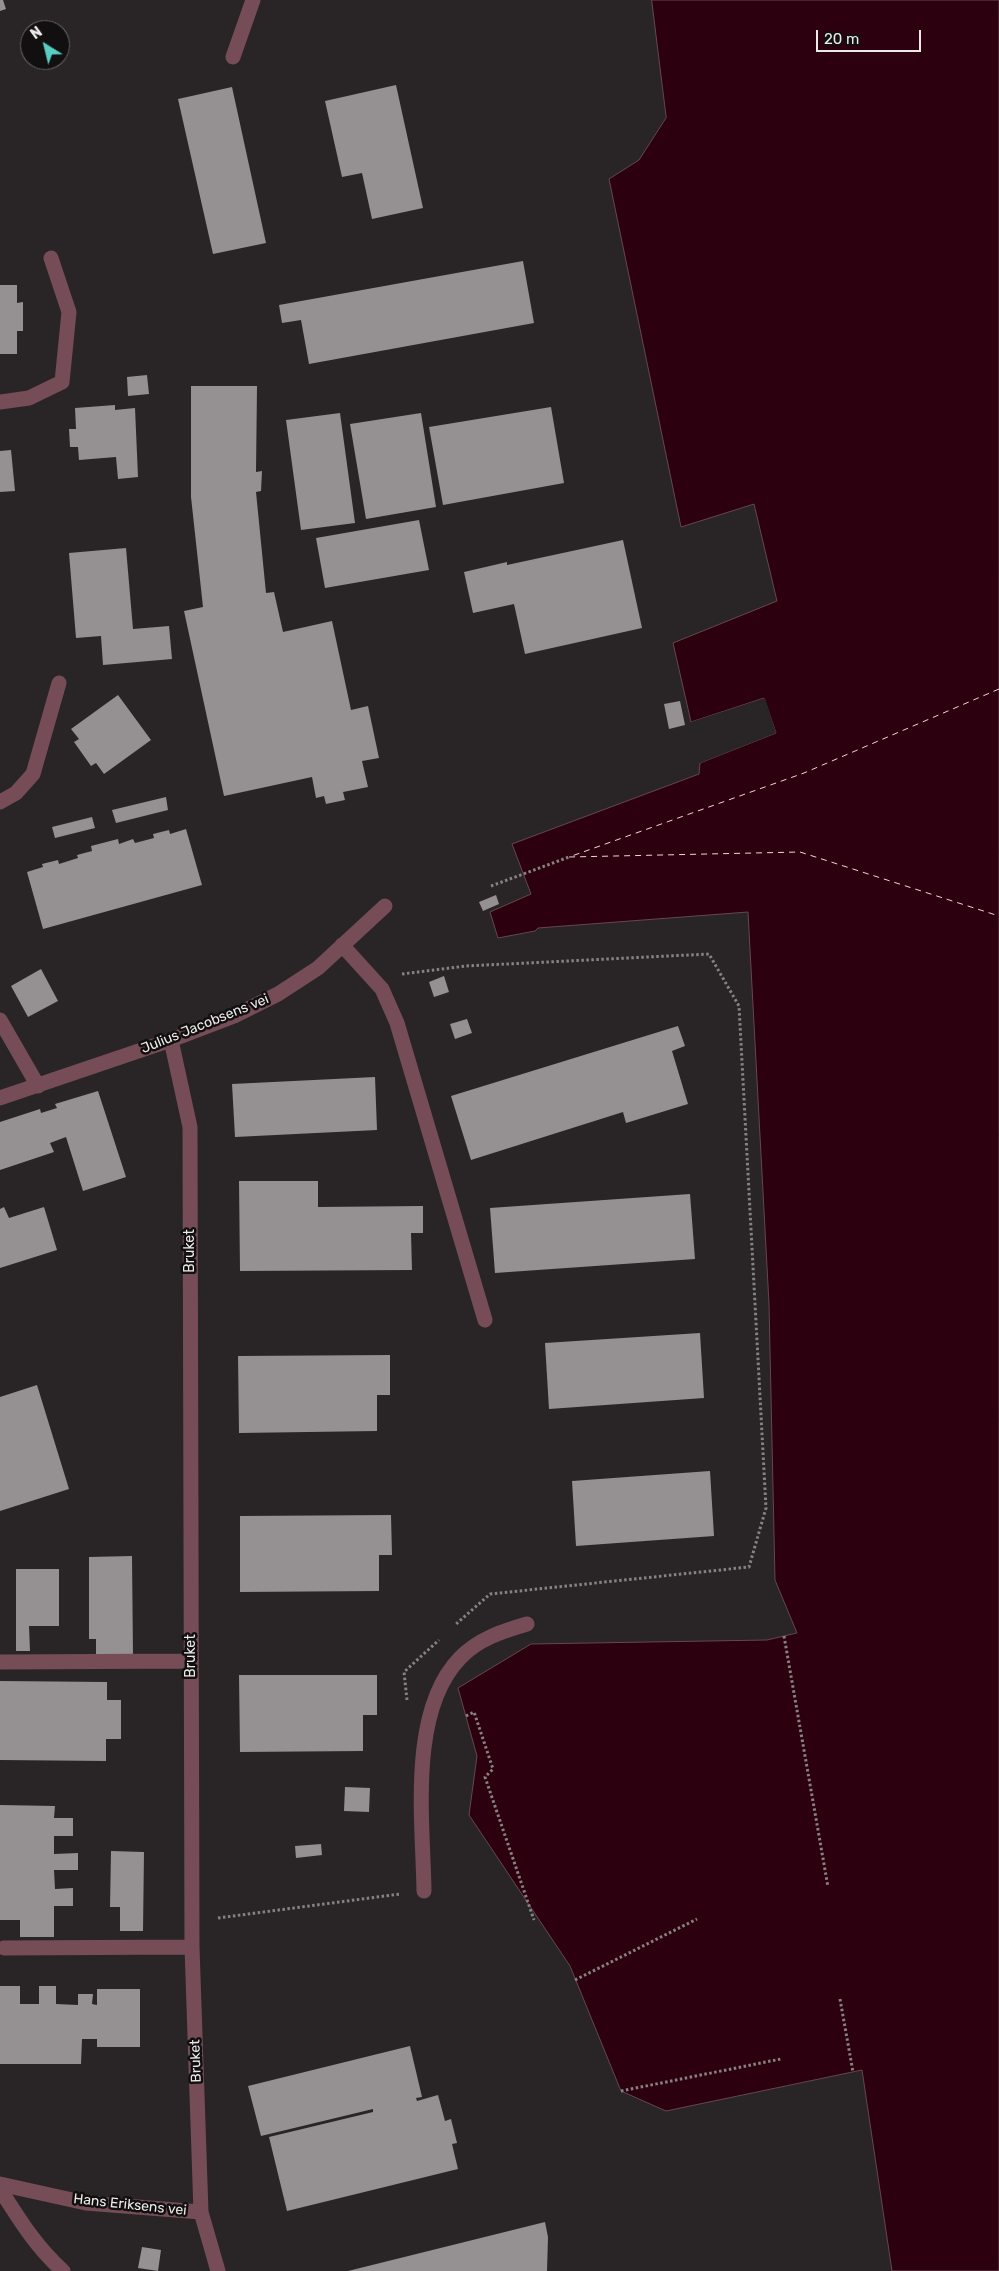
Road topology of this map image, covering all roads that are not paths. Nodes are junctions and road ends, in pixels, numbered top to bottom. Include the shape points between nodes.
1 (253, 0) edge
2 (232, 57) dead end
3 (51, 258) dead end
4 (0, 402) edge
5 (59, 683) dead end
6 (0, 802) edge
7 (385, 906) dead end
8 (342, 945) junction
9 (0, 1020) edge
10 (171, 1040) junction
11 (38, 1086) junction
12 (0, 1098) edge
13 (485, 1320) dead end
14 (527, 1624) dead end
15 (190, 1661) junction
16 (0, 1662) edge
17 (424, 1891) road end
18 (192, 1947) junction
19 (4, 1948) dead end
20 (0, 2184) edge
21 (0, 2189) edge
22 (201, 2212) junction
23 (63, 2271) edge
24 (218, 2271) edge

1 - 2 street
3 - 4 street via 69,312 62,382 29,398
5 - 6 street via 33,774 16,793
7 - 8 street, Julius Jacobsens vei
8 - 10 street, Julius Jacobsens vei via 318,968 278,994 234,1016
8 - 13 street via 382,989 397,1023
9 - 11 street
10 - 11 street, Julius Jacobsens vei
10 - 15 street, Bruket via 190,1127
11 - 12 street, Julius Jacobsens vei
14 - 17 street via 482,1641 461,1657 445,1676 434,1698 421,1777
15 - 16 street
15 - 18 street, Bruket
18 - 19 street
18 - 22 street, Bruket
20 - 22 street, Hans Eriksens vei via 86,2203
21 - 23 street via 32,2239
22 - 24 street, Bruket

